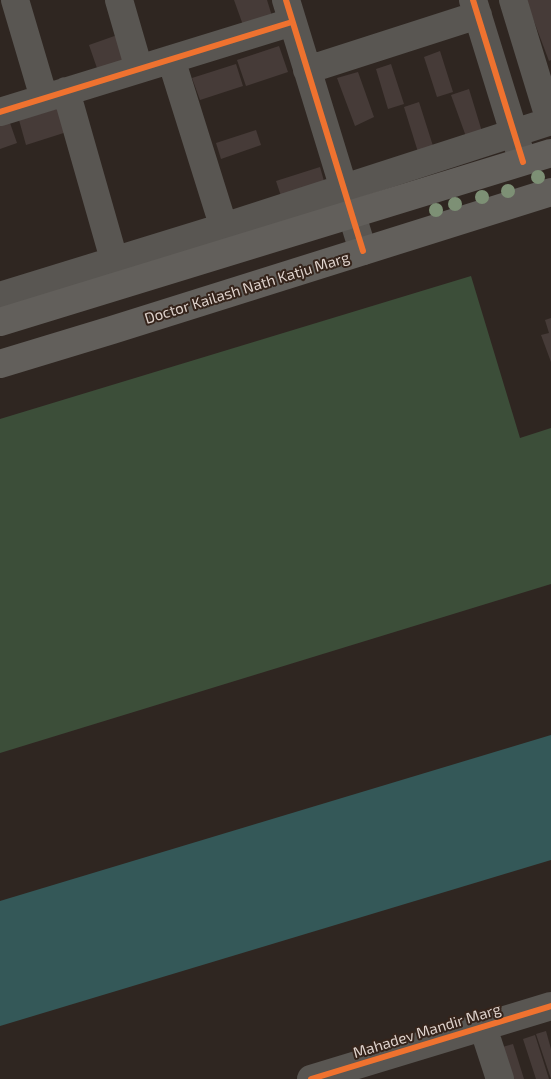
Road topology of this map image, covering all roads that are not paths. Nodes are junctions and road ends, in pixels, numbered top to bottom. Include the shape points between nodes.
1 (15, 0) edge
2 (119, 0) edge
3 (513, 0) edge
4 (475, 8) edge
5 (289, 11) edge
6 (171, 59) junction
7 (139, 69) junction
8 (307, 70) junction
9 (55, 95) junction
10 (0, 112) edge
11 (550, 121) edge
12 (514, 133) junction
13 (551, 153) edge
14 (523, 162) junction
15 (343, 188) junction
16 (551, 192) edge
17 (352, 214) junction
18 (228, 239) junction
19 (363, 252) junction
20 (114, 260) junction
21 (121, 286) junction
22 (0, 296) edge
23 (0, 322) edge
24 (0, 364) edge
25 (551, 1006) edge
26 (483, 1027) junction
27 (386, 1068) edge
28 (311, 1079) edge
29 (500, 1079) edge

1 - 9 street
2 - 7 street
3 - 11 street
4 - 8 street
4 - 12 street
5 - 6 street
5 - 8 street
6 - 7 street
6 - 18 street
7 - 9 street
8 - 15 street
9 - 10 street
9 - 20 street
11 - 12 street
12 - 14 street
12 - 15 street
13 - 14 main road
14 - 17 main road
15 - 17 street
15 - 18 street
16 - 19 main road, Doctor Kailash Nath Katju Marg
17 - 18 main road
17 - 19 street
18 - 20 street
18 - 21 main road
19 - 24 main road, Doctor Kailash Nath Katju Marg
20 - 21 street
20 - 22 street
21 - 23 main road
25 - 26 street, Mahadev Mandir Marg
26 - 27 street, Mahadev Mandir Marg
26 - 29 street
27 - 28 street, Mahadev Mandir Marg

